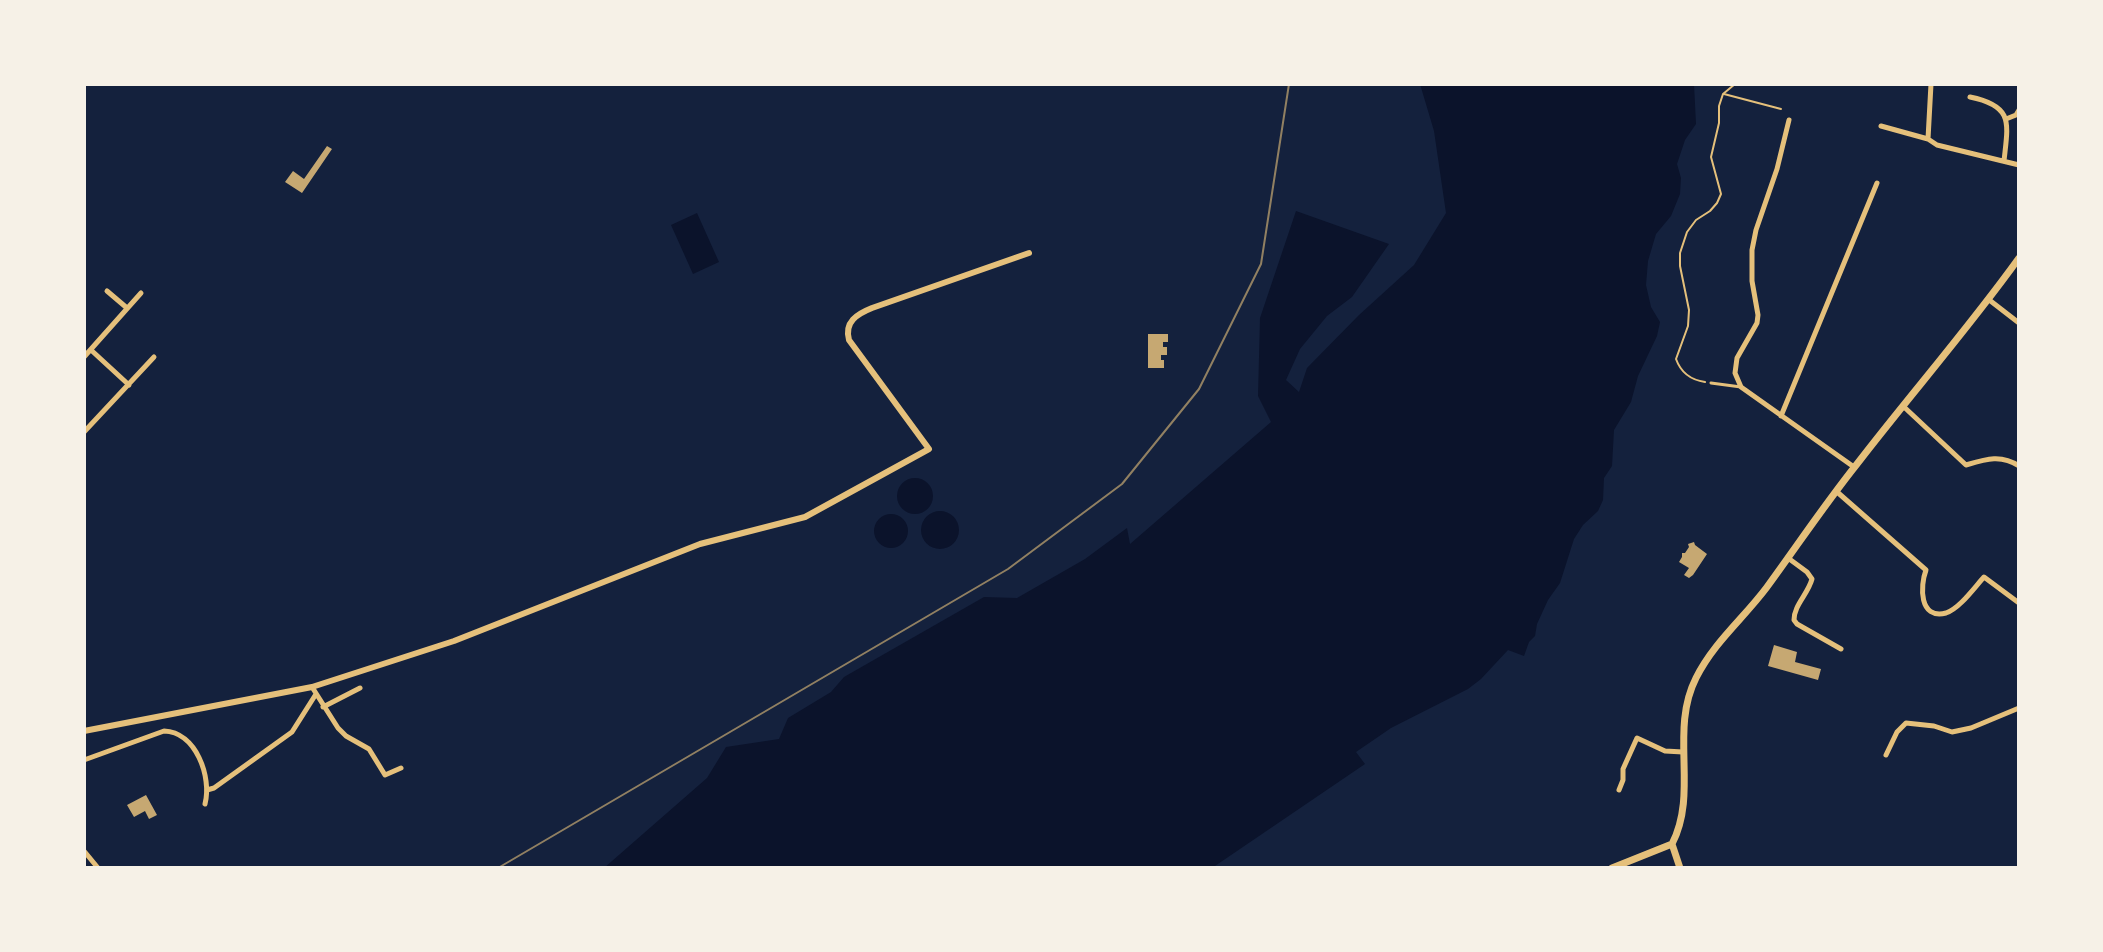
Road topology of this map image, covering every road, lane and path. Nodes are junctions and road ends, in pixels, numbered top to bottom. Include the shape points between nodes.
1 (1735, 84) edge
2 (1868, 84) edge
3 (1875, 84) edge
4 (1931, 84) edge
5 (1723, 94) junction
6 (1970, 97) dead end
7 (1781, 109) dead end
8 (2019, 110) edge
9 (2006, 119) junction
10 (1789, 120) dead end
11 (1881, 126) dead end
12 (1928, 139) junction
13 (2004, 161) junction
14 (2019, 165) edge
15 (1877, 183) dead end
16 (1029, 253) dead end
17 (2019, 258) edge
18 (107, 291) dead end
19 (141, 293) dead end
20 (1988, 299) junction
21 (127, 308) junction
22 (2019, 323) edge
23 (91, 350) junction
24 (84, 357) edge
25 (154, 357) dead end
26 (1711, 383) joint
27 (129, 385) junction
28 (1741, 387) junction
29 (1903, 406) junction
30 (1781, 416) junction
31 (84, 432) edge
32 (2019, 466) edge
33 (1854, 467) junction
34 (1836, 491) junction
35 (1787, 558) junction
36 (2019, 603) edge
37 (1841, 649) dead end
38 (360, 688) dead end
39 (314, 691) junction
40 (323, 707) junction
41 (2019, 708) edge
42 (84, 731) edge
43 (1683, 752) junction
44 (1886, 755) dead end
45 (84, 760) edge
46 (401, 768) dead end
47 (207, 790) junction
48 (1619, 790) dead end
49 (205, 804) dead end
50 (1672, 844) junction
51 (84, 851) edge
52 (98, 868) edge
53 (1612, 868) edge
54 (1680, 868) edge

1 - 5 path
2 - 3 path
4 - 12 street
5 - 7 path
5 - 26 path via 1711,157 1721,194 1687,232 1680,253 1689,310 1676,359 1688,376
6 - 9 street via 1995,104
8 - 9 street
9 - 13 street
10 - 28 street via 1752,250 1758,315 1737,358 1735,373
11 - 12 street
12 - 13 street
13 - 14 street
15 - 30 street
16 - 39 street via 858,313 850,321 849,340 929,449 805,517 700,544
17 - 20 main road
18 - 21 street
19 - 21 street
20 - 22 street
20 - 29 main road
21 - 23 street
23 - 24 street
23 - 27 street
25 - 27 street
26 - 28 lane
27 - 31 street
28 - 30 street
29 - 32 street via 1966,465 1997,457
29 - 33 main road
30 - 33 street
33 - 34 main road
34 - 35 main road
34 - 36 street via 1926,570 1921,592 1935,613 1956,606 1984,577
35 - 37 street via 1812,579 1794,620
35 - 43 main road via 1698,673 1685,707
38 - 40 street
39 - 40 street
39 - 42 street
39 - 47 street via 292,732
40 - 46 street via 346,736 369,749 385,775
41 - 44 street via 1952,732 1906,723
43 - 48 street via 1665,751 1637,738
43 - 50 main road via 1684,807
45 - 47 street via 171,731 193,747
47 - 49 street
50 - 53 main road
50 - 54 main road
51 - 52 street

